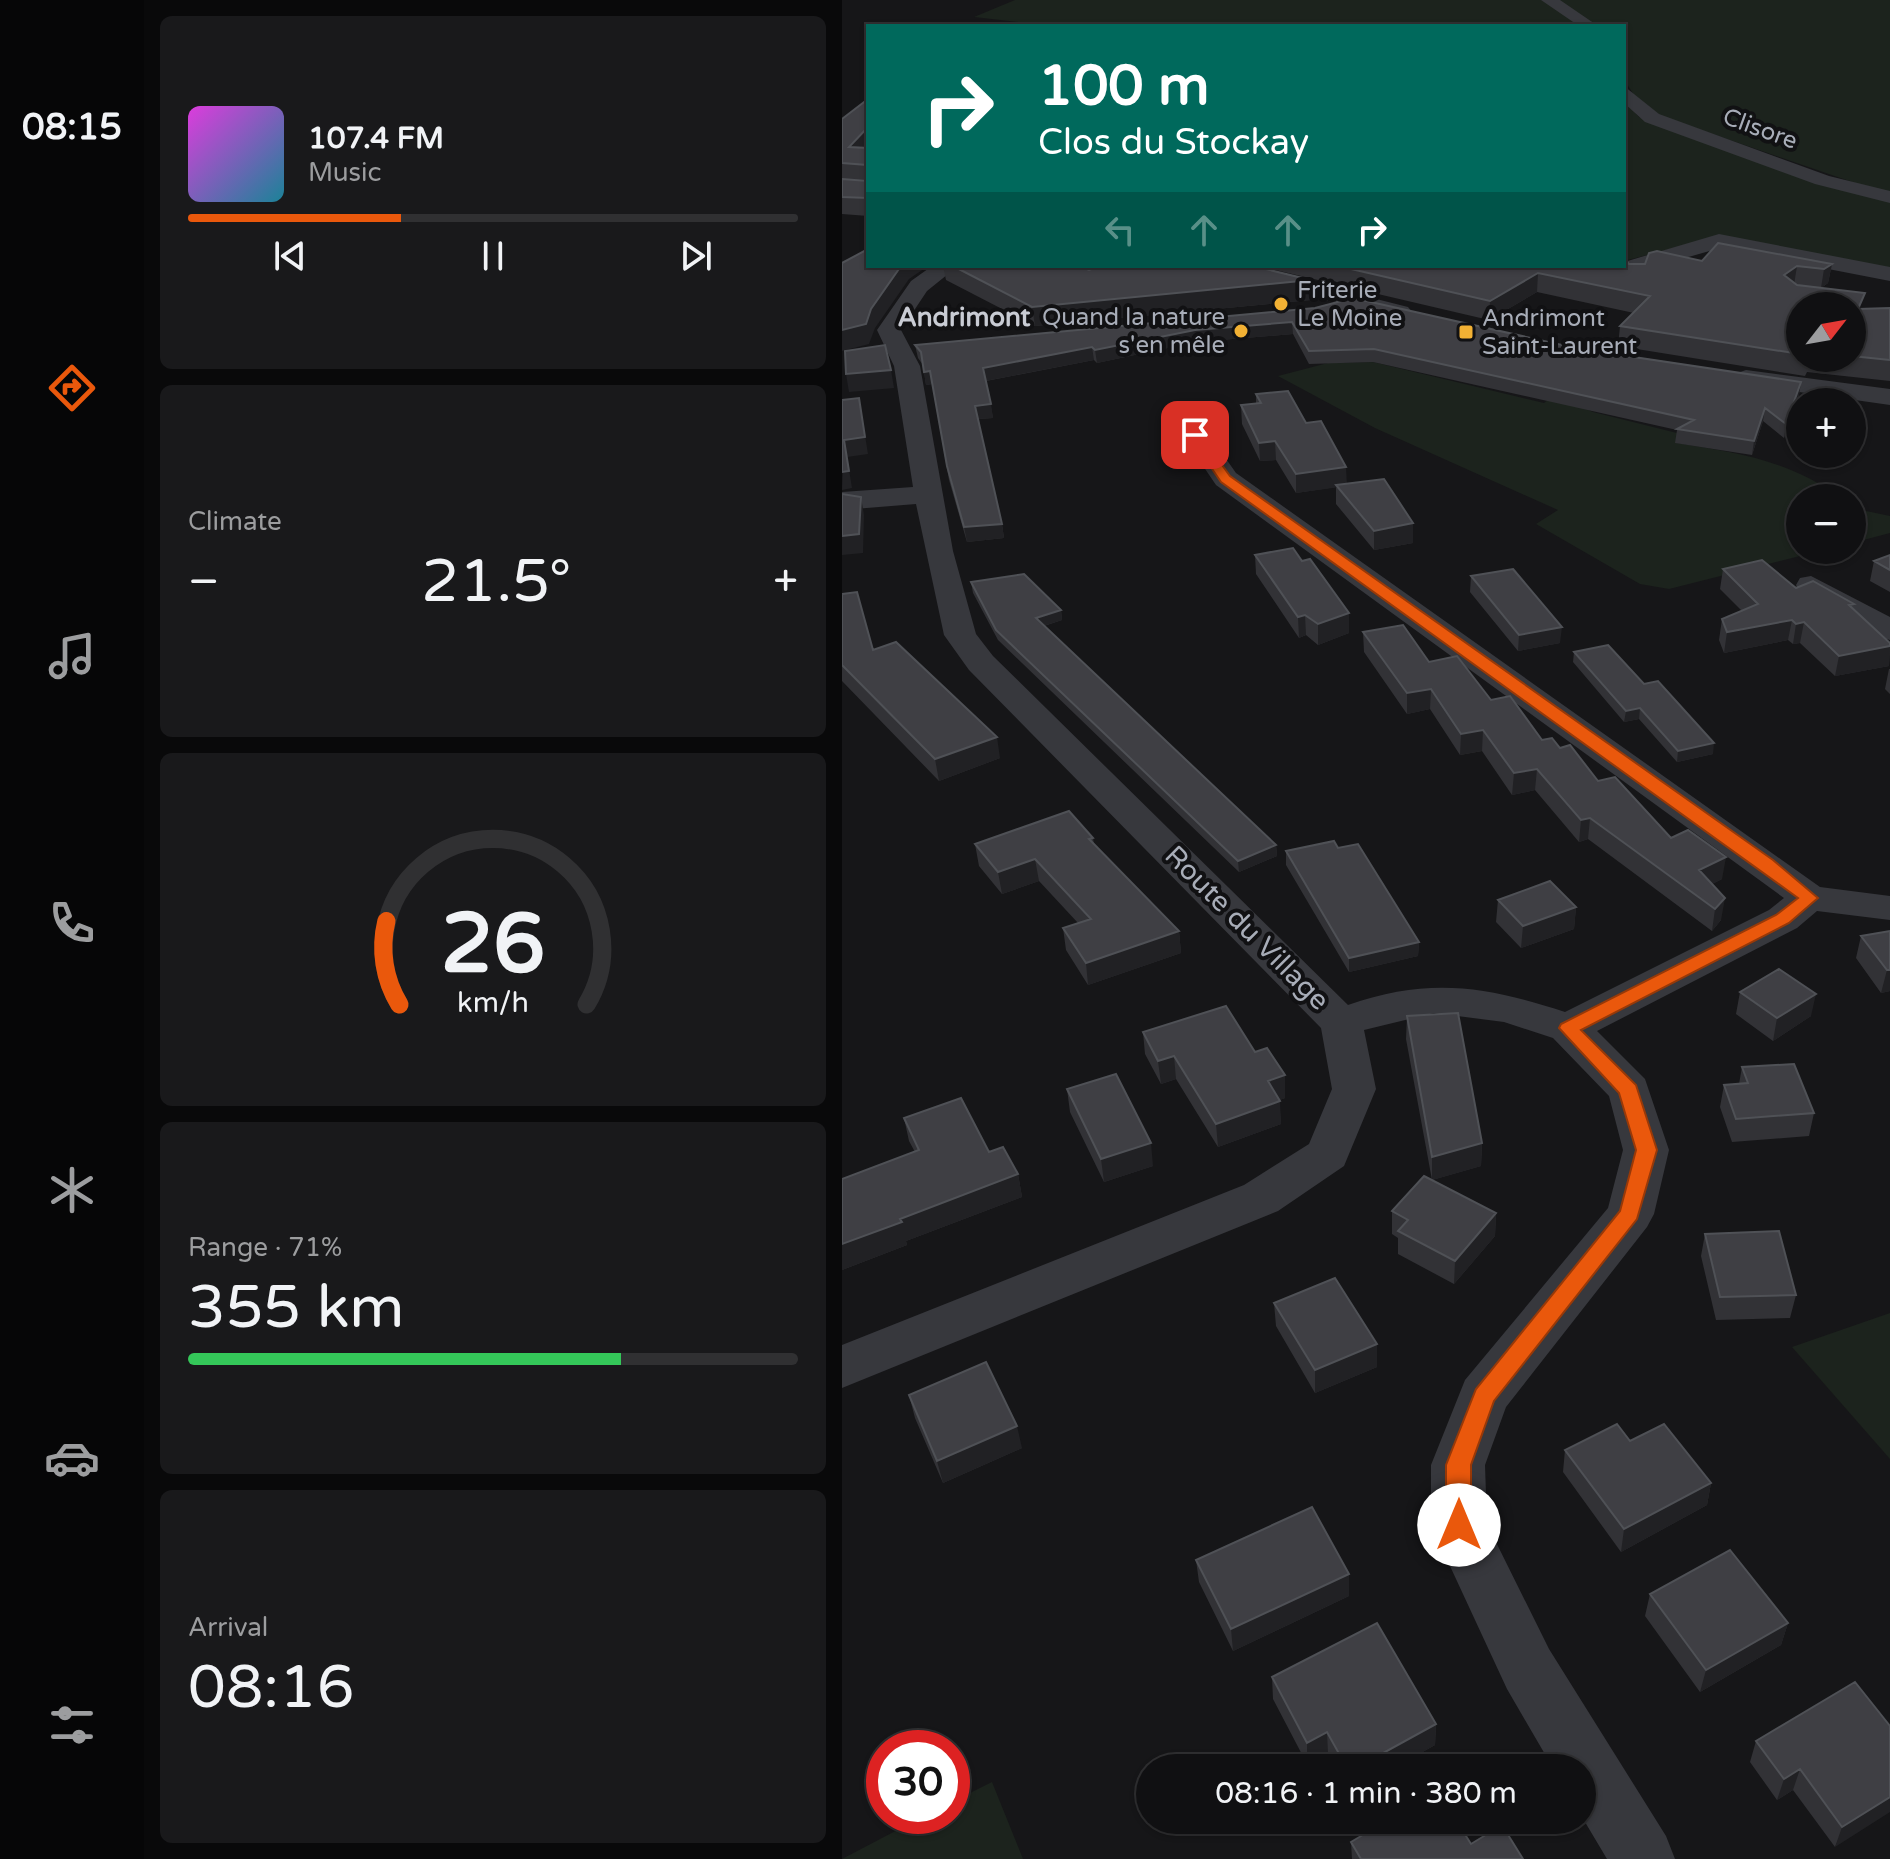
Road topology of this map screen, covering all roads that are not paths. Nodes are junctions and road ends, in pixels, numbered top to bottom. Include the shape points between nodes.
1 (1549, 0) edge
2 (1587, 24) edge
3 (1626, 94) edge
4 (1890, 197) edge
5 (944, 268) edge
6 (1226, 268) edge
7 (1884, 272) edge
8 (1635, 275) edge
9 (1836, 292) edge
10 (1357, 302) junction
11 (1300, 312) edge
12 (1419, 316) edge
13 (924, 345) edge
14 (882, 351) junction
15 (1723, 375) edge
16 (1890, 397) edge
17 (1195, 435) dead end
18 (928, 494) junction
19 (842, 501) edge
20 (1811, 585) edge
21 (1890, 630) edge
22 (1809, 898) junction
23 (1890, 908) edge
24 (1341, 1023) junction
25 (1568, 1028) junction
26 (842, 1367) edge
27 (1643, 1859) edge

1 - 2 street
3 - 4 street, Clisore via 1652,118 1822,180
5 - 14 street via 907,301
6 - 10 street
7 - 8 street via 1719,241 1630,267
7 - 9 street via 1862,276
10 - 11 street
10 - 12 street
13 - 14 street
14 - 18 street, Route du Village via 907,366
15 - 16 street
17 - 22 street via 1226,479
18 - 19 street
18 - 24 street, Route du Village via 960,635 981,663
20 - 21 street
22 - 23 street
22 - 25 street via 1783,919
24 - 25 street via 1434,999 1508,1008
24 - 26 street, Route du Village via 1354,1089 1328,1154 1261,1198
25 - 27 street via 1629,1090 1646,1150 1630,1214 1484,1396 1458,1465 1459,1525 1528,1669

